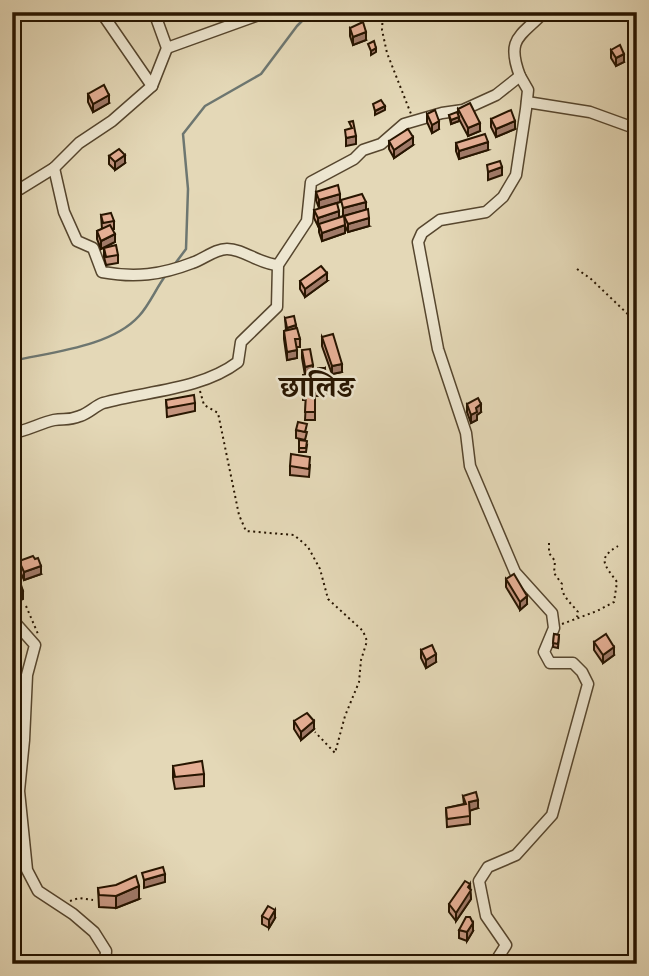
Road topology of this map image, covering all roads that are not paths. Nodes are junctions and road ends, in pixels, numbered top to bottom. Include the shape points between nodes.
1 (101, 12) edge
2 (154, 12) edge
3 (267, 12) edge
4 (544, 12) edge
5 (167, 48) junction
6 (520, 76) junction
7 (152, 86) junction
8 (527, 102) junction
9 (637, 129) edge
10 (54, 168) junction
11 (12, 191) edge
12 (278, 265) junction
13 (12, 433) edge
14 (12, 619) edge
15 (106, 964) edge
16 (494, 964) edge

1 - 7 street
2 - 5 street
3 - 5 street
4 - 6 street via 515,43
5 - 7 street
6 - 8 street via 528,90
6 - 12 street via 496,95 463,110 404,124 381,144 311,182 307,221
7 - 10 street
8 - 9 street via 590,112
8 - 16 street via 516,175 503,197 486,212 440,220 422,233 418,242 438,349 466,433 470,466 515,572 552,612 554,624 544,652 550,663 573,663 588,684 552,815 516,855 488,867 480,881 486,916 506,945
10 - 11 street
10 - 12 street via 64,212 77,241 93,248 102,272 128,277 158,274 229,249
12 - 13 street via 277,307 241,342 238,362 226,371 156,394 99,405 67,421 55,419
14 - 15 street via 35,645 27,675 19,790 27,870 37,891 94,932 106,951

